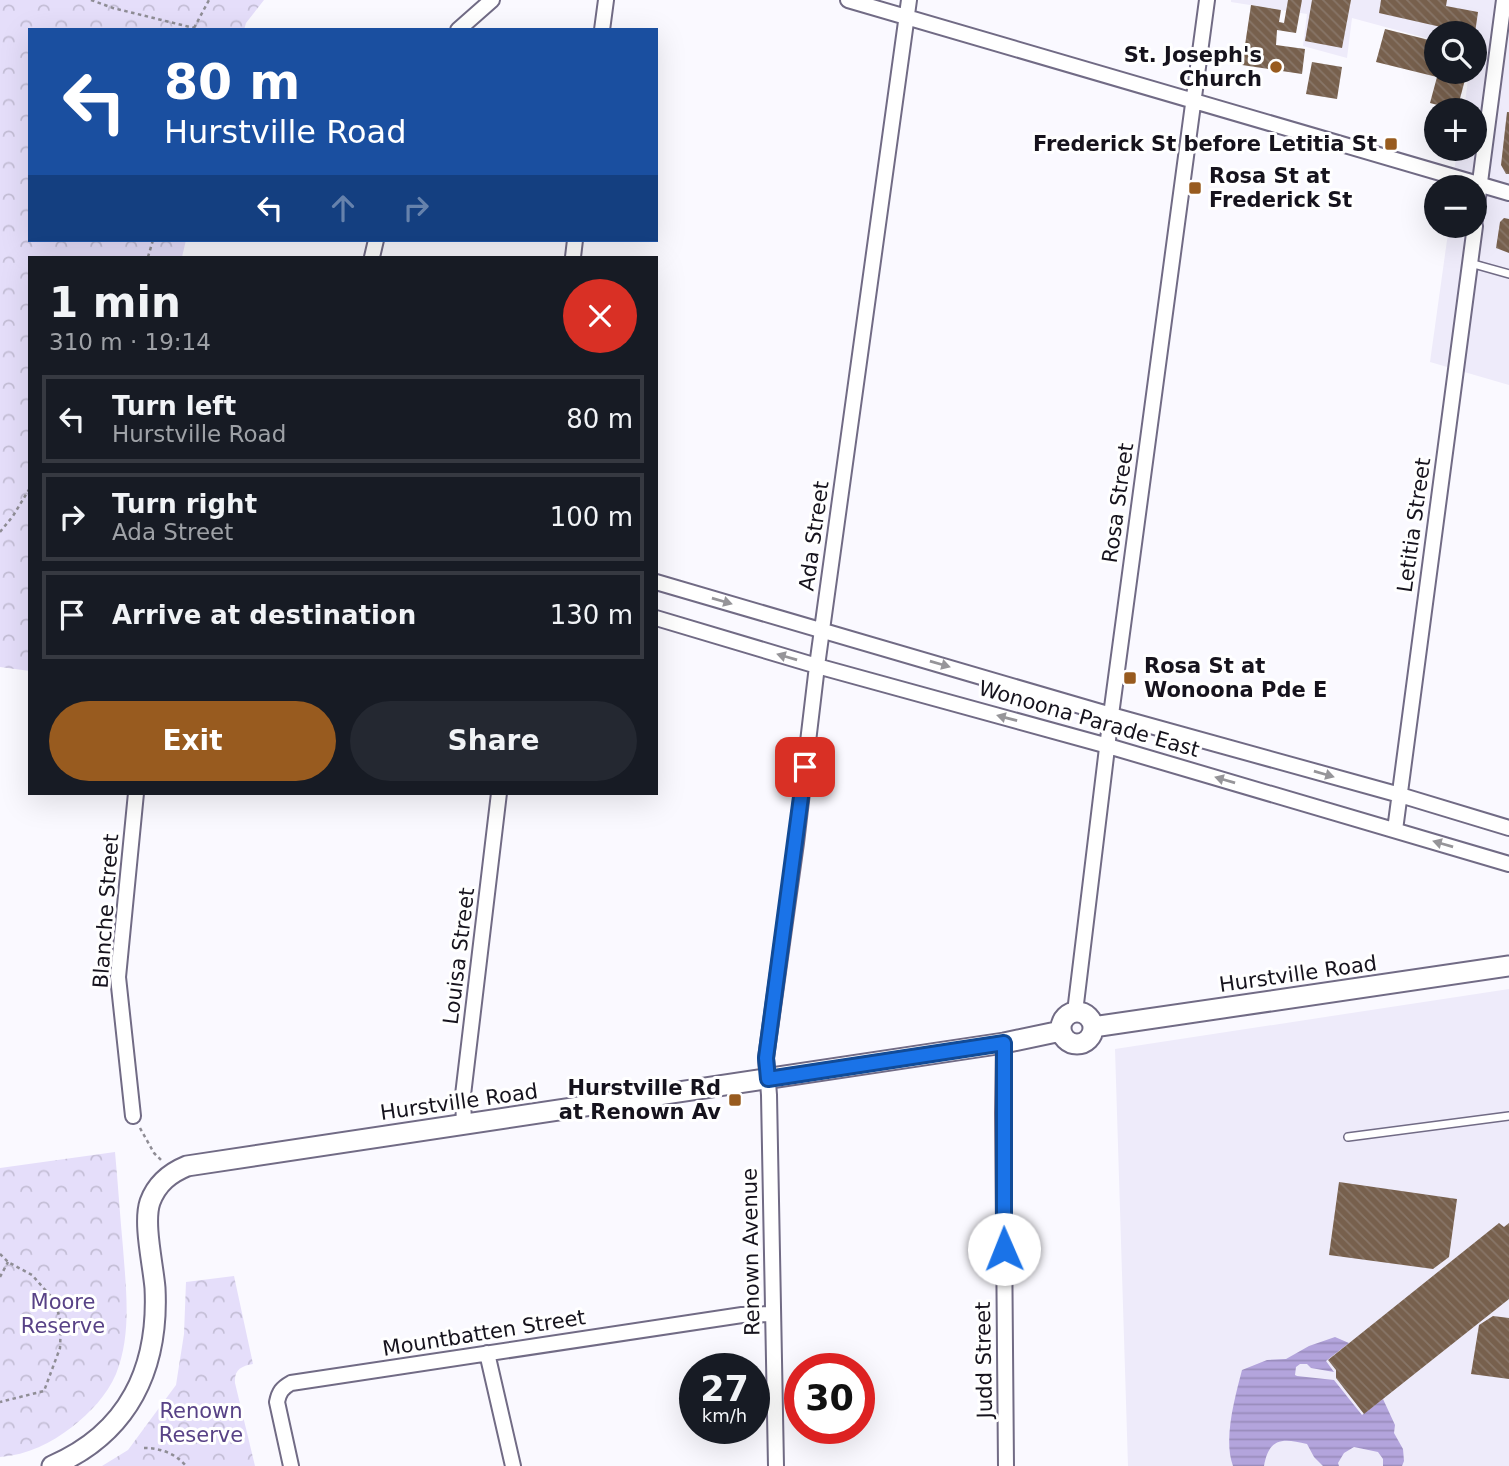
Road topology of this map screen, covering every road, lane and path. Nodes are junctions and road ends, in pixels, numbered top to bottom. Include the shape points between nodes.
1 (91, 0) edge
2 (209, 0) edge
3 (492, 0) edge
4 (606, 0) edge
5 (848, 0) edge
6 (909, 0) edge
7 (1207, 0) edge
8 (1504, 0) edge
9 (906, 17) junction
10 (190, 28) edge
11 (195, 28) edge
12 (460, 28) edge
13 (602, 28) edge
14 (1192, 101) junction
15 (1449, 175) edge
16 (1481, 175) edge
17 (1487, 186) edge
18 (1509, 193) edge
19 (1473, 238) edge
20 (1470, 263) junction
21 (1509, 274) edge
22 (28, 491) edge
23 (0, 532) edge
24 (658, 583) edge
25 (658, 619) edge
26 (822, 630) junction
27 (817, 666) junction
28 (1111, 715) junction
29 (1108, 746) junction
30 (136, 795) edge
31 (499, 795) edge
32 (1400, 795) junction
33 (1509, 828) edge
34 (1395, 830) junction
35 (1509, 864) edge
36 (1509, 966) edge
37 (1075, 1012) junction
38 (1093, 1027) junction
39 (1060, 1031) junction
40 (1004, 1043) junction
41 (768, 1079) junction
42 (133, 1116) joint
43 (1509, 1116) edge
44 (464, 1125) junction
45 (1348, 1137) dead end
46 (167, 1178) junction
47 (0, 1254) edge
48 (8, 1262) junction
49 (0, 1277) edge
50 (773, 1314) junction
51 (487, 1353) junction
52 (0, 1402) edge
53 (144, 1448) dead end
54 (52, 1466) edge
55 (186, 1466) edge
56 (291, 1466) edge
57 (513, 1466) edge
58 (776, 1466) edge
59 (1006, 1466) edge

1 - 10 path
2 - 11 path
3 - 12 street
4 - 13 street
5 - 9 street
6 - 9 street, Ada Street
7 - 14 street, Rosa Street
8 - 16 street
9 - 14 street
9 - 26 street, Ada Street
14 - 15 street
14 - 28 street, Rosa Street
17 - 18 street
19 - 20 street, Letitia Street
20 - 21 lane
20 - 32 street, Letitia Street
22 - 23 path
24 -> 26 street, Wonoona Parade East
27 -> 25 street, Wonoona Parade East
26 - 27 street, Ada Street
26 -> 28 street, Wonoona Parade East
29 -> 27 street, Wonoona Parade East
27 - 41 street, Ada Street via 766,1058
28 - 29 street, Rosa Street
28 -> 32 street, Wonoona Parade East
34 -> 29 street, Wonoona Parade East
29 - 37 street, Rosa Street
30 - 42 street, Blanche Street via 118,977
31 - 44 street, Louisa Street via 463,1095
32 - 33 street, Wonoona Parade East
32 - 34 street, Letitia Street
35 -> 34 street, Wonoona Parade East
36 - 38 main road, Hurstville Road
37 - 38 main road via 1085,1014
37 - 39 main road via 1062,1021
38 - 39 main road via 1087,1041 1076,1045 1066,1041
39 - 40 main road, Hurstville Road
40 - 41 main road, Hurstville Road
40 - 59 street, Judd Street
41 - 44 main road, Hurstville Road
41 - 50 street, Renown Avenue
42 - 46 path
43 - 45 lane
44 - 46 main road, Hurstville Road via 218,1160 187,1166
46 - 54 main road via 148,1213 155,1290 153,1340 144,1374 114,1424 71,1458
47 - 48 path
48 - 49 path
48 - 52 path via 32,1275 55,1301 61,1323 60,1348 44,1391
50 - 51 street, Mountbatten Street
50 - 58 street, Renown Avenue
51 - 56 street, Mountbatten Street via 284,1387 278,1409
51 - 57 street
53 - 55 path via 168,1452

